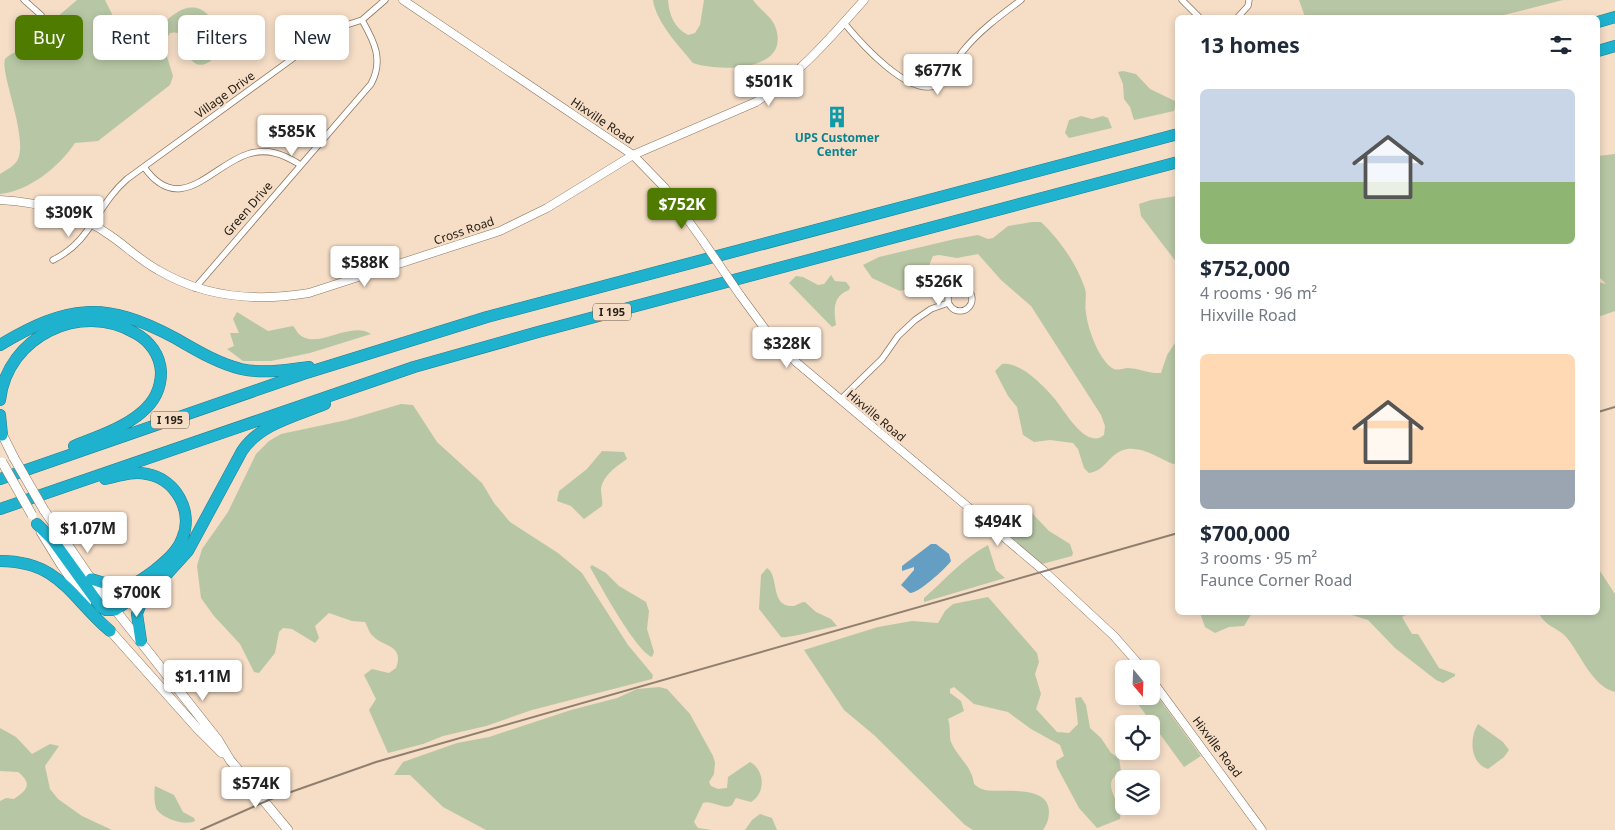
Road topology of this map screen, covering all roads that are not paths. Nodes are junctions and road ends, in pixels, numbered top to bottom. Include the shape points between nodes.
1 (24, 0) edge
2 (385, 0) edge
3 (403, 0) edge
4 (864, 0) edge
5 (1021, 0) edge
6 (1182, 0) edge
7 (1248, 0) edge
8 (41, 15) dead end
9 (1197, 15) edge
10 (1239, 15) edge
11 (1615, 18) edge
12 (362, 20) junction
13 (1600, 22) edge
14 (844, 23) junction
15 (1615, 46) edge
16 (1600, 50) edge
17 (1175, 135) edge
18 (633, 155) junction
19 (1175, 163) edge
20 (299, 164) junction
21 (144, 167) junction
22 (0, 200) edge
23 (92, 224) junction
24 (54, 260) dead end
25 (195, 288) junction
26 (948, 303) junction
27 (28, 329) junction
28 (0, 336) edge
29 (0, 345) edge
30 (340, 362) junction
31 (388, 376) junction
32 (0, 400) edge
33 (840, 400) junction
34 (0, 415) edge
35 (1, 432) edge
36 (1, 460) edge
37 (30, 468) junction
38 (0, 479) edge
39 (54, 490) junction
40 (0, 509) edge
41 (34, 519) junction
42 (0, 561) edge
43 (91, 578) junction
44 (147, 588) junction
45 (115, 610) junction
46 (110, 631) junction
47 (141, 641) junction
48 (1136, 660) edge
49 (1160, 691) edge
50 (184, 697) junction
51 (177, 705) junction
52 (230, 760) junction
53 (288, 830) edge
54 (1262, 830) edge

1 - 8 street
2 - 12 street, Village Drive
3 - 18 street, Hixville Road
4 - 14 street, Cross Road
5 - 14 street via 967,46 946,78 931,87 890,70
6 - 9 street
7 - 10 street via 1248,6
11 - 13 highway
12 - 20 street, Green Drive via 377,50 375,74 367,89
12 - 21 street, Village Drive via 340,26 326,35
14 - 18 street, Cross Road via 795,73 765,96 737,112
15 - 16 highway
17 - 30 highway, I 195 via 510,310
18 - 25 street, Cross Road via 547,208 500,231 341,284 282,298 256,299
18 - 33 street, Hixville Road, bridge via 665,188 740,295 783,349
19 - 31 highway, I 195 via 538,332
20 - 21 street via 276,153 256,152 239,158 199,184 179,188 160,183
20 - 25 street, Green Drive
21 - 23 street, Village Drive via 115,190
22 - 23 street, Cross Road via 44,206
23 - 24 street, Village Drive via 75,248
23 - 25 street, Cross Road via 157,270
26 - 26 street via 955,310 964,310 971,304 971,294 964,288 955,288 949,294
26 - 33 street via 915,320 898,336 882,359
27 - 28 highway
27 - 29 highway
27 - 30 highway via 65,314 99,312 146,323 219,362 242,369 274,372
30 - 37 highway, I 195
31 - 39 highway, I 195
31 - 44 highway via 255,435 242,451 191,547 175,566
32 - 37 highway via 6,374 19,354 36,338 63,325 92,320 118,325 142,337 157,356 160,386 142,413
33 - 48 street, Hixville Road via 1044,571 1121,642
34 - 35 highway
35 - 43 main road, bridge via 44,510
36 - 41 main road, bridge
37 - 38 highway, I 195
39 - 40 highway, I 195
39 - 43 highway via 141,473 164,481 182,502 186,520 182,539 172,555 158,567 129,585 111,585
41 - 45 highway via 101,607
41 - 46 main road via 69,578
42 - 46 highway via 24,563 54,576 69,587 93,617
43 - 45 main road
44 - 45 highway
44 - 47 highway via 137,614
45 - 47 main road
46 - 51 main road
47 - 50 main road
49 - 54 street, Hixville Road
50 - 51 main road
50 - 52 main road
51 - 52 main road
52 - 53 main road

